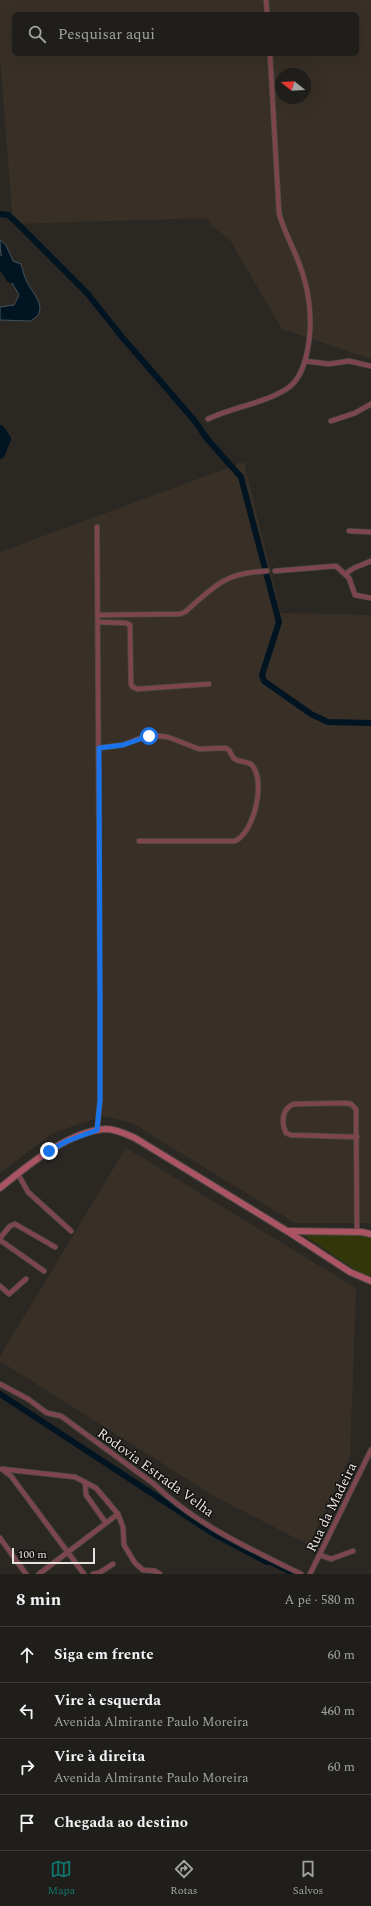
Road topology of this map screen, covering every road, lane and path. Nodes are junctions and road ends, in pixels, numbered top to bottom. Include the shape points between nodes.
1 (266, 0) edge
2 (268, 12) edge
3 (270, 56) edge
4 (305, 361) junction
5 (371, 366) edge
6 (371, 404) edge
7 (208, 419) dead end
8 (331, 421) dead end
9 (97, 527) dead end
10 (349, 531) dead end
11 (371, 532) edge
12 (371, 561) edge
13 (267, 571) dead end
14 (275, 572) dead end
15 (345, 574) junction
16 (371, 598) edge
17 (98, 615) junction
18 (98, 622) junction
19 (209, 684) dead end
20 (99, 748) junction
21 (139, 841) dead end
22 (97, 1130) junction
23 (357, 1137) junction
24 (18, 1174) junction
25 (0, 1188) edge
26 (70, 1231) dead end
27 (287, 1231) junction
28 (357, 1232) junction
29 (371, 1234) edge
30 (0, 1239) edge
31 (55, 1247) dead end
32 (44, 1271) dead end
33 (26, 1279) dead end
34 (371, 1281) edge
35 (0, 1287) edge
36 (0, 1384) edge
37 (371, 1450) edge
38 (1, 1469) edge
39 (85, 1482) junction
40 (118, 1514) junction
41 (106, 1523) junction
42 (0, 1538) edge
43 (353, 1551) dead end
44 (67, 1553) junction
45 (320, 1555) junction
46 (113, 1564) dead end
47 (26, 1574) edge
48 (39, 1574) edge
49 (84, 1574) edge
50 (93, 1574) edge
51 (160, 1574) edge
52 (301, 1574) edge
53 (310, 1574) edge

1 - 2 street
3 - 4 street via 279,212 303,273 310,317 310,336
4 - 5 street via 329,364 348,361
4 - 7 street via 297,379 289,387
6 - 8 street via 355,413
9 - 17 street
10 - 11 street
12 - 15 street
13 - 17 street via 227,578 180,614
14 - 15 street via 333,565
15 - 16 street via 355,595
17 - 18 street
18 - 19 street via 130,625 133,687 137,689
18 - 20 street
20 - 21 street via 123,745 149,736 168,737 200,749 225,748 229,750 231,758 251,764 258,774 259,793 249,823 242,838 235,842
20 - 22 street via 100,1100
22 - 24 main road via 67,1141
22 - 27 main road via 116,1130 135,1138
23 - 23 street via 356,1109 351,1104 294,1104 284,1111 284,1129 291,1135
23 - 28 street
24 - 25 main road
24 - 26 street via 28,1192
27 - 28 main road
27 - 34 main road via 350,1272
28 - 29 main road
30 - 31 street via 12,1224 15,1224
30 - 32 street
33 - 35 street via 9,1294
36 - 52 street, Rodovia Estrada Velha via 47,1413 61,1416 194,1516
37 - 45 street, Rua da Madeira
38 - 39 street via 75,1477
38 - 44 street via 11,1476
39 - 40 street via 101,1493
39 - 41 street via 86,1495
40 - 41 street
40 - 51 street via 123,1526 124,1545 135,1563 143,1570
41 - 44 street
42 - 47 street
43 - 45 street via 331,1559
44 - 48 street
44 - 49 street
45 - 53 street, Rua da Madeira
46 - 50 street via 99,1574

